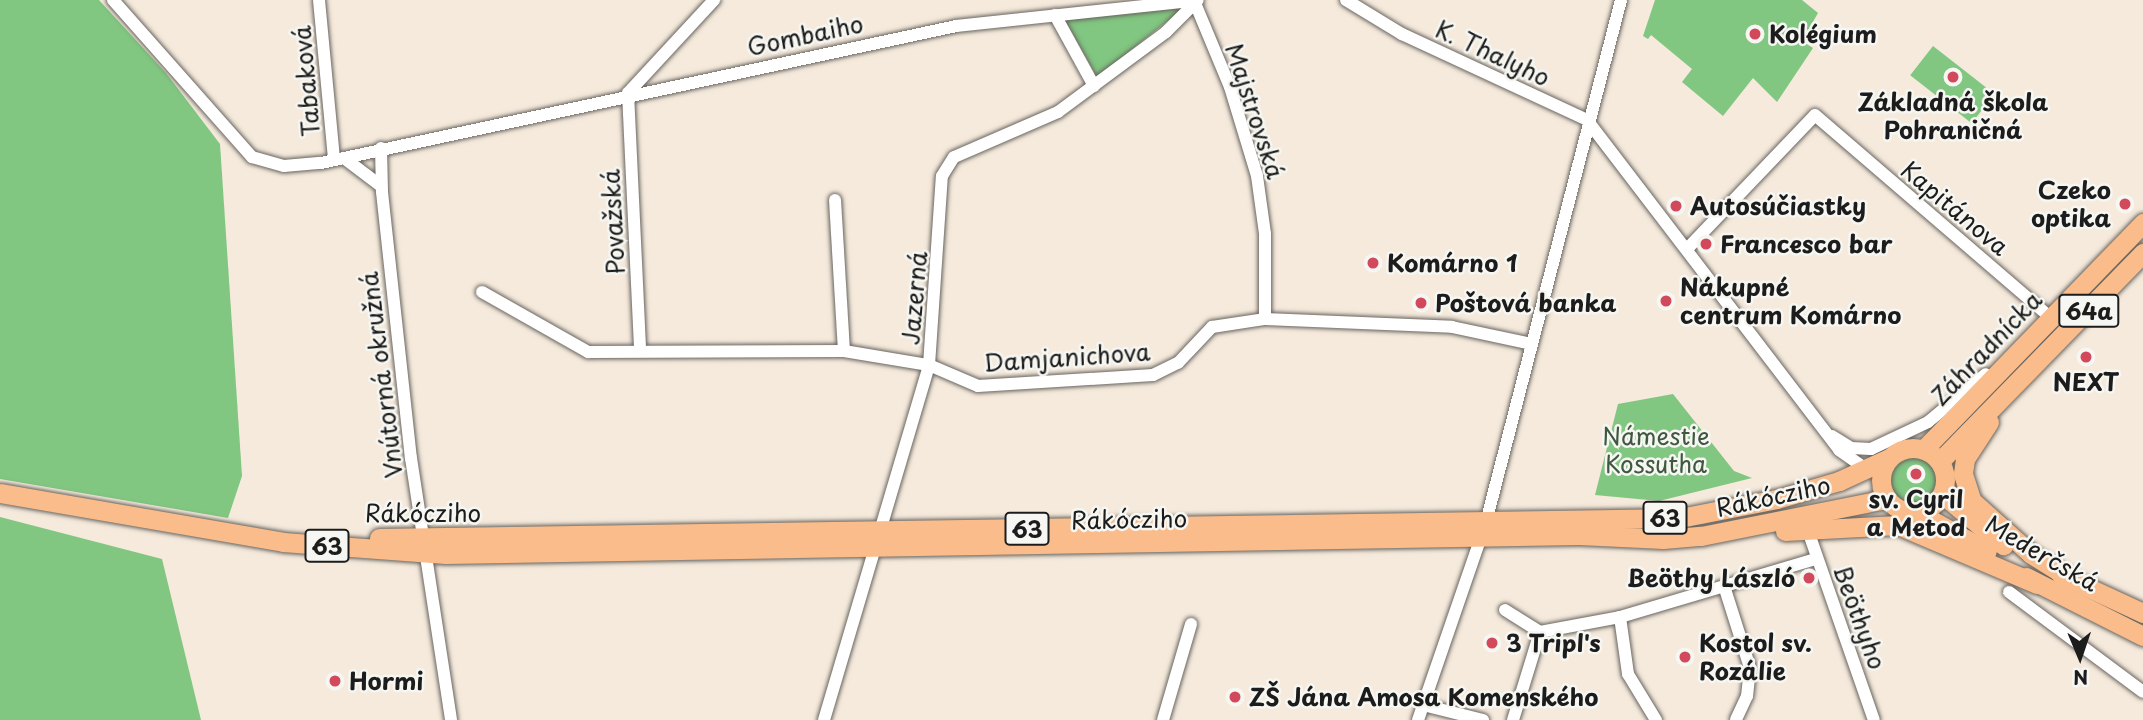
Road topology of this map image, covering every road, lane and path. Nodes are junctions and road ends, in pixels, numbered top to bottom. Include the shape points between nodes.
1 (113, 0) edge
2 (319, 0) edge
3 (714, 0) edge
4 (1346, 0) edge
5 (1621, 0) edge
6 (1197, 1) edge
7 (1092, 5) edge
8 (1055, 15) junction
9 (1094, 86) junction
10 (628, 93) junction
11 (1587, 120) junction
12 (381, 148) junction
13 (339, 158) junction
14 (381, 186) junction
15 (835, 200) dead end
16 (2143, 223) edge
17 (1687, 249) junction
18 (2143, 253) edge
19 (482, 292) dead end
20 (2050, 317) junction
21 (1265, 319) junction
22 (1531, 344) junction
23 (2021, 345) junction
24 (640, 350) junction
25 (844, 351) junction
26 (929, 365) junction
27 (2034, 367) junction
28 (1832, 436) junction
29 (1924, 449) junction
30 (1889, 458) junction
31 (1940, 461) junction
32 (1865, 468) junction
33 (0, 493) edge
34 (1942, 494) junction
35 (1887, 499) junction
36 (1917, 512) junction
37 (1807, 528) junction
38 (1483, 530) junction
39 (1701, 536) junction
40 (877, 539) junction
41 (422, 546) junction
42 (1816, 559) junction
43 (2071, 579) junction
44 (2037, 583) junction
45 (1726, 589) junction
46 (2009, 592) dead end
47 (1505, 610) dead end
48 (2143, 613) edge
49 (1620, 617) junction
50 (1191, 624) dead end
51 (1540, 632) junction
52 (2143, 636) edge
53 (2143, 692) edge
54 (1423, 705) junction
55 (451, 720) edge
56 (824, 720) edge
57 (1163, 720) edge
58 (1418, 720) edge
59 (1483, 720) edge
60 (1513, 720) edge
61 (1656, 720) edge
62 (1736, 720) edge
63 (1874, 720) edge

1 - 13 street via 252,157 284,166
2 - 13 street, Tabaková
3 - 10 street
4 - 11 street, K. Thalyho via 1402,34
5 - 11 street
6 - 7 street, Gombaiho
6 - 9 street, Jazerná via 1166,32
6 - 21 street, Majstrovská via 1257,176 1265,234
7 - 8 street, Gombaiho
8 - 9 street
8 - 10 street, Gombaiho via 956,26
9 - 26 street, Jazerná via 1058,112 954,157 945,168
10 - 12 street
10 - 24 street, Považská
11 - 17 street
11 - 22 street
12 - 13 street
12 - 14 street, Vnútorná okružná
13 - 14 street
14 - 41 street, Vnútorná okružná
15 - 25 street
16 - 20 main road, Záhradnícka / 64a
17 - 20 street, Kapitánova via 1815,115
17 - 28 street
18 - 27 main road, Záhradnícka / 64a
19 - 24 street, Damjanichova via 588,352
20 - 23 main road, Záhradnícka / 64a
21 - 22 street, Damjanichova via 1452,327
21 - 26 street, Damjanichova via 1213,327 1178,363 1138,378 978,386
22 - 38 street
23 - 28 street via 1920,427 1864,450
23 - 29 main road, Záhradnícka / 64a
24 - 25 street, Damjanichova
25 - 26 street, Damjanichova
26 - 40 street, Jazerná
27 - 31 main road, Záhradnícka / 64a
27 - 43 main road via 1968,451 1963,474 1972,500 1989,519
28 - 32 street via 1844,457
29 - 30 main road, 63 via 1903,449
29 - 31 main road
30 - 32 main road, Rákócziho / 63
30 - 35 main road via 1881,478
31 - 34 main road via 1946,477
32 - 38 main road, Rákócziho / 63 via 1839,481 1777,499 1680,518
33 - 41 main road, Rákócziho / 63 via 230,534
34 - 36 main road via 1932,506
34 - 43 main road, Mederčská via 1992,539
35 - 36 main road, 63 via 1898,509
35 - 39 main road, Rákócziho / 63
36 - 44 main road, Mederčská / 63 via 1944,523
37 - 39 main road, 63 via 1736,537
37 - 42 street, Beöthyho
37 - 44 main road, 63 via 1898,525
38 - 39 main road, Rákócziho / 63
38 - 40 main road, Rákócziho / 63
38 - 54 street
40 - 41 main road, Rákócziho / 63
40 - 56 street, Jazerná
41 - 55 street, Vnútorná okružná
42 - 45 street
42 - 63 street, Beöthyho
43 - 48 main road, Mederčská
44 - 52 main road, Mederčská / 63
45 - 49 street
45 - 62 street via 1750,668 1747,696
46 - 53 street, Mederčská
47 - 51 street
49 - 51 street
49 - 61 street via 1628,674
50 - 57 street
51 - 60 street
54 - 58 street
54 - 59 street

